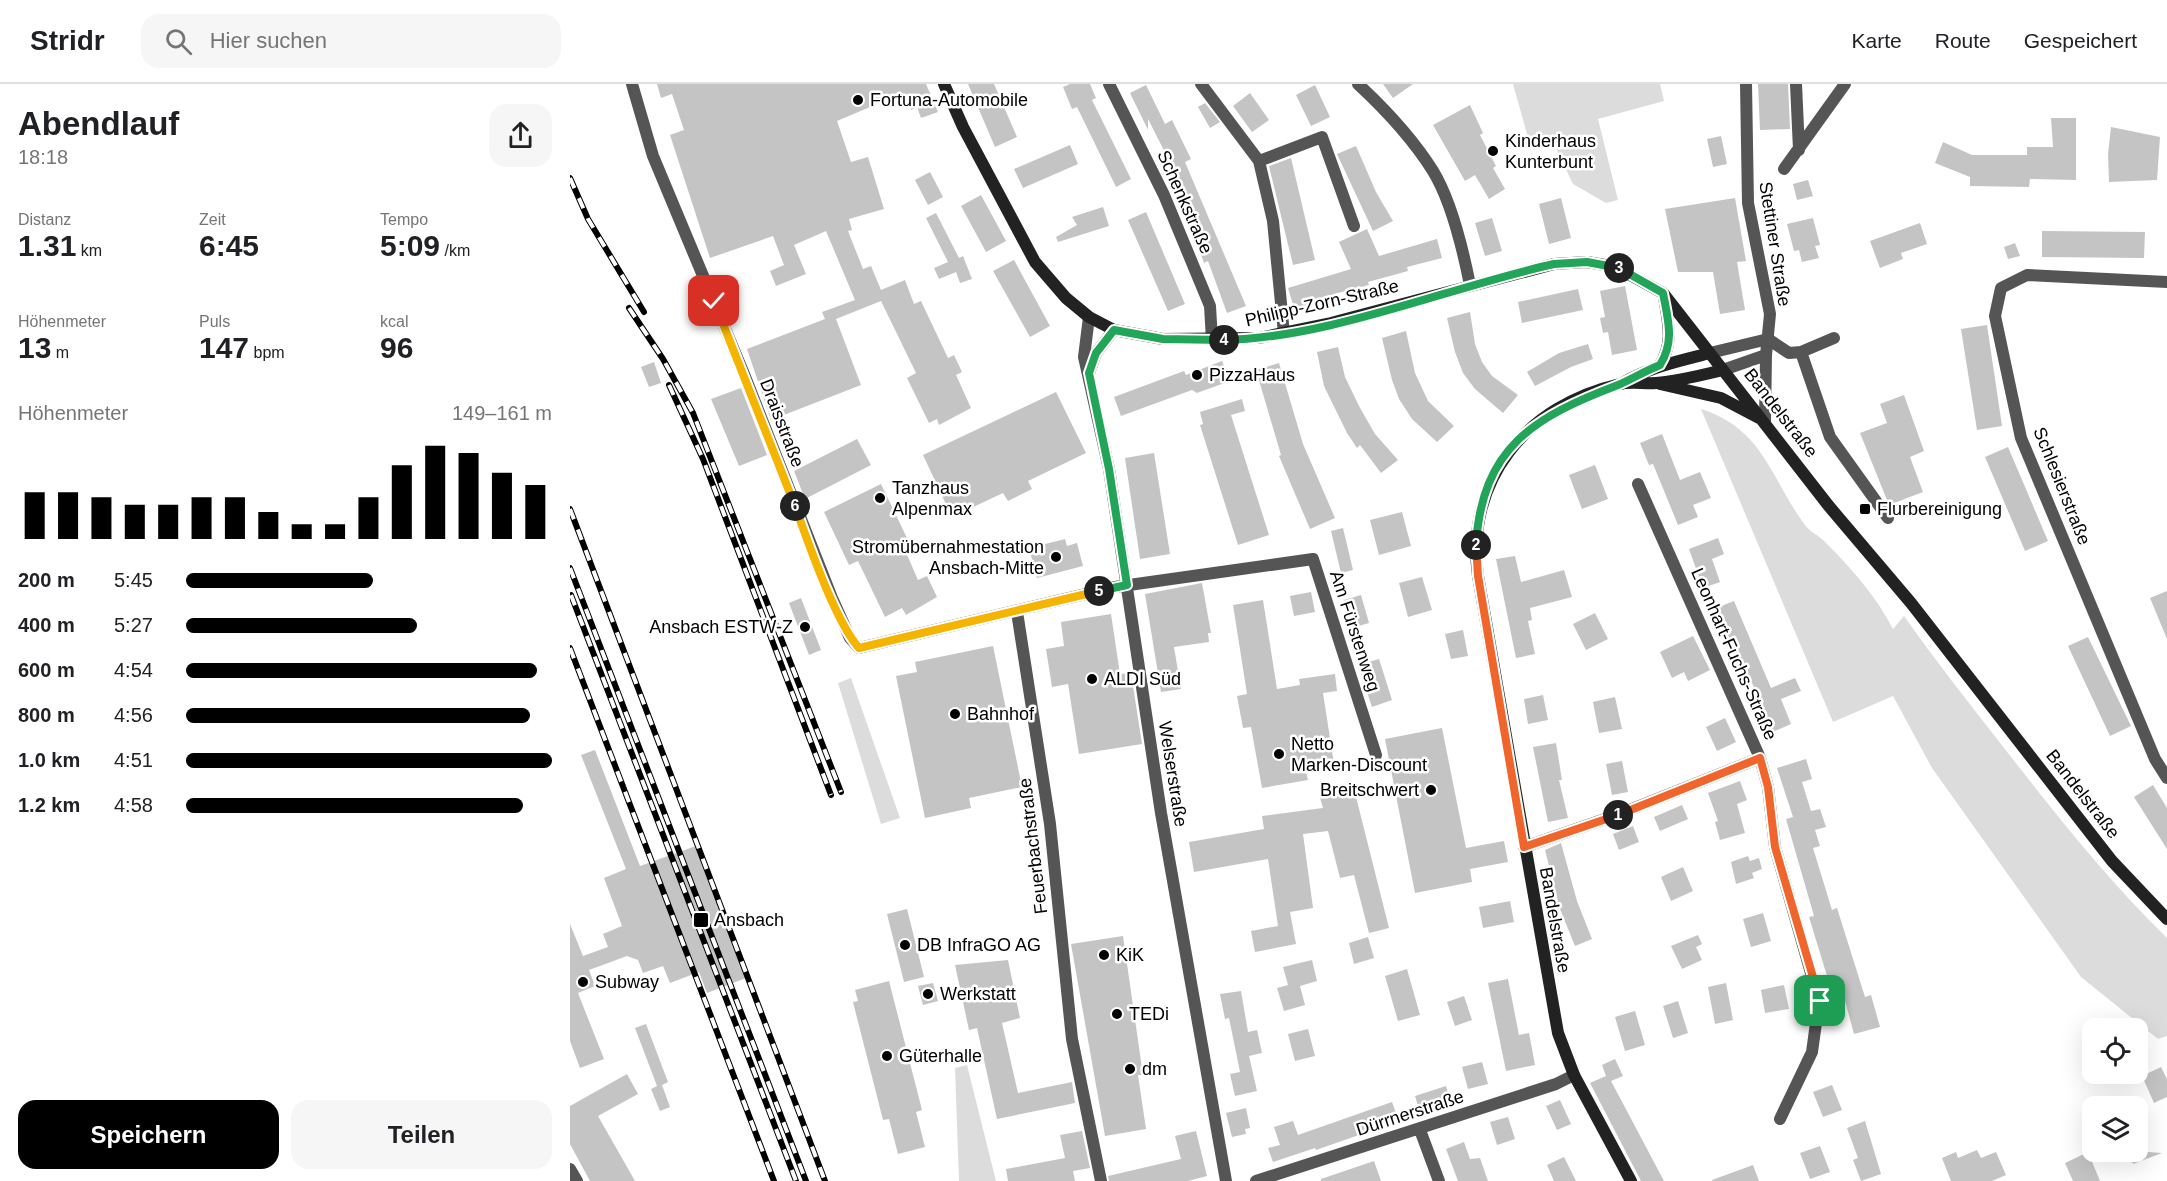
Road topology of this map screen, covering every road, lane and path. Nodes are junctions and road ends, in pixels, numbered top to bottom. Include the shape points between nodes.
1 (633, 84) edge
2 (944, 84) edge
3 (1109, 84) edge
4 (1201, 84) edge
5 (1358, 84) edge
6 (1746, 84) edge
7 (1796, 84) edge
8 (1845, 84) edge
9 (1799, 150) junction
10 (1259, 161) junction
11 (1784, 168) dead end
12 (1354, 226) dead end
13 (2167, 282) edge
14 (1470, 285) junction
15 (1663, 293) junction
16 (1089, 317) junction
17 (1114, 330) junction
18 (1284, 334) junction
19 (1834, 338) dead end
20 (1768, 339) junction
21 (1212, 340) junction
22 (1801, 352) junction
23 (1710, 353) junction
24 (1766, 355) junction
25 (1660, 365) junction
26 (1723, 370) junction
27 (1089, 373) junction
28 (1657, 383) junction
29 (1621, 384) junction
30 (1765, 422) junction
31 (1638, 484) dead end
32 (1887, 518) dead end
33 (1127, 585) junction
34 (1017, 612) junction
35 (1376, 755) dead end
36 (1760, 758) junction
37 (2167, 778) edge
38 (1524, 847) junction
39 (2167, 919) edge
40 (1574, 1075) junction
41 (1780, 1119) dead end
42 (1420, 1130) junction
43 (570, 1169) edge
44 (577, 1181) edge
45 (1101, 1181) edge
46 (1226, 1181) edge
47 (1256, 1181) edge
48 (1439, 1181) edge
49 (1631, 1181) edge

1 - 34 street, Draisstraße via 653,156 850,638 859,648 867,648
2 - 16 main road, Philipp-Zorn-Straße via 1035,261 1048,279
3 - 21 street, Schenkstraße via 1164,195 1210,306
4 - 10 street
5 - 14 street via 1389,114 1434,172 1455,225
6 - 20 street, Stettiner Straße via 1746,180 1768,298
7 - 9 street
8 - 9 street, Stettiner Straße
9 - 11 street, Stettiner Straße
10 - 12 street via 1322,137
10 - 18 street via 1273,221
13 - 37 street, Schlesierstraße via 2027,275 2001,288 1995,316 2021,438 2155,759
14 - 15 main road, Philipp-Zorn-Straße via 1554,264 1587,262 1616,267
14 - 18 main road, Philipp-Zorn-Straße
15 - 23 main road, Philipp-Zorn-Straße
15 - 25 main road via 1671,334
16 - 17 main road, Philipp-Zorn-Straße
16 - 27 street, Welserstraße via 1084,357
17 - 21 main road, Philipp-Zorn-Straße via 1155,338
17 - 27 street via 1096,353
18 - 21 main road, Philipp-Zorn-Straße
19 - 22 street
20 - 22 street via 1789,353
20 - 23 street
20 - 24 street, Stettiner Straße
22 - 32 street via 1830,437
23 - 25 main road
23 - 26 main road, Philipp-Zorn-Straße
24 - 26 street
24 - 30 street, Stettiner Straße
25 - 29 main road
26 - 28 main road, Bandelstraße
26 - 30 main road, Bandelstraße
27 - 33 street, Welserstraße
28 - 29 main road, Bandelstraße
28 - 30 main road via 1721,398
29 - 38 main road, Bandelstraße via 1567,405 1526,430 1497,466 1479,516 1475,556
30 - 39 main road, Bandelstraße via 2112,861
31 - 36 street, Leonhart-Fuchs-Straße
33 - 34 street, Draisstraße
33 - 35 street, Am Fürstenweg via 1313,559
33 - 46 street, Welserstraße via 1161,813
34 - 45 street, Feuerbachstraße via 1050,824 1072,1039
36 - 38 street
36 - 41 street, Leonhart-Fuchs-Straße via 1768,787 1775,847 1820,1001 1812,1052
38 - 40 main road, Bandelstraße via 1554,1011
40 - 42 street, Dürrnerstraße
40 - 49 main road, Bandelstraße
42 - 47 street, Dürrnerstraße
42 - 48 street
43 - 44 street

